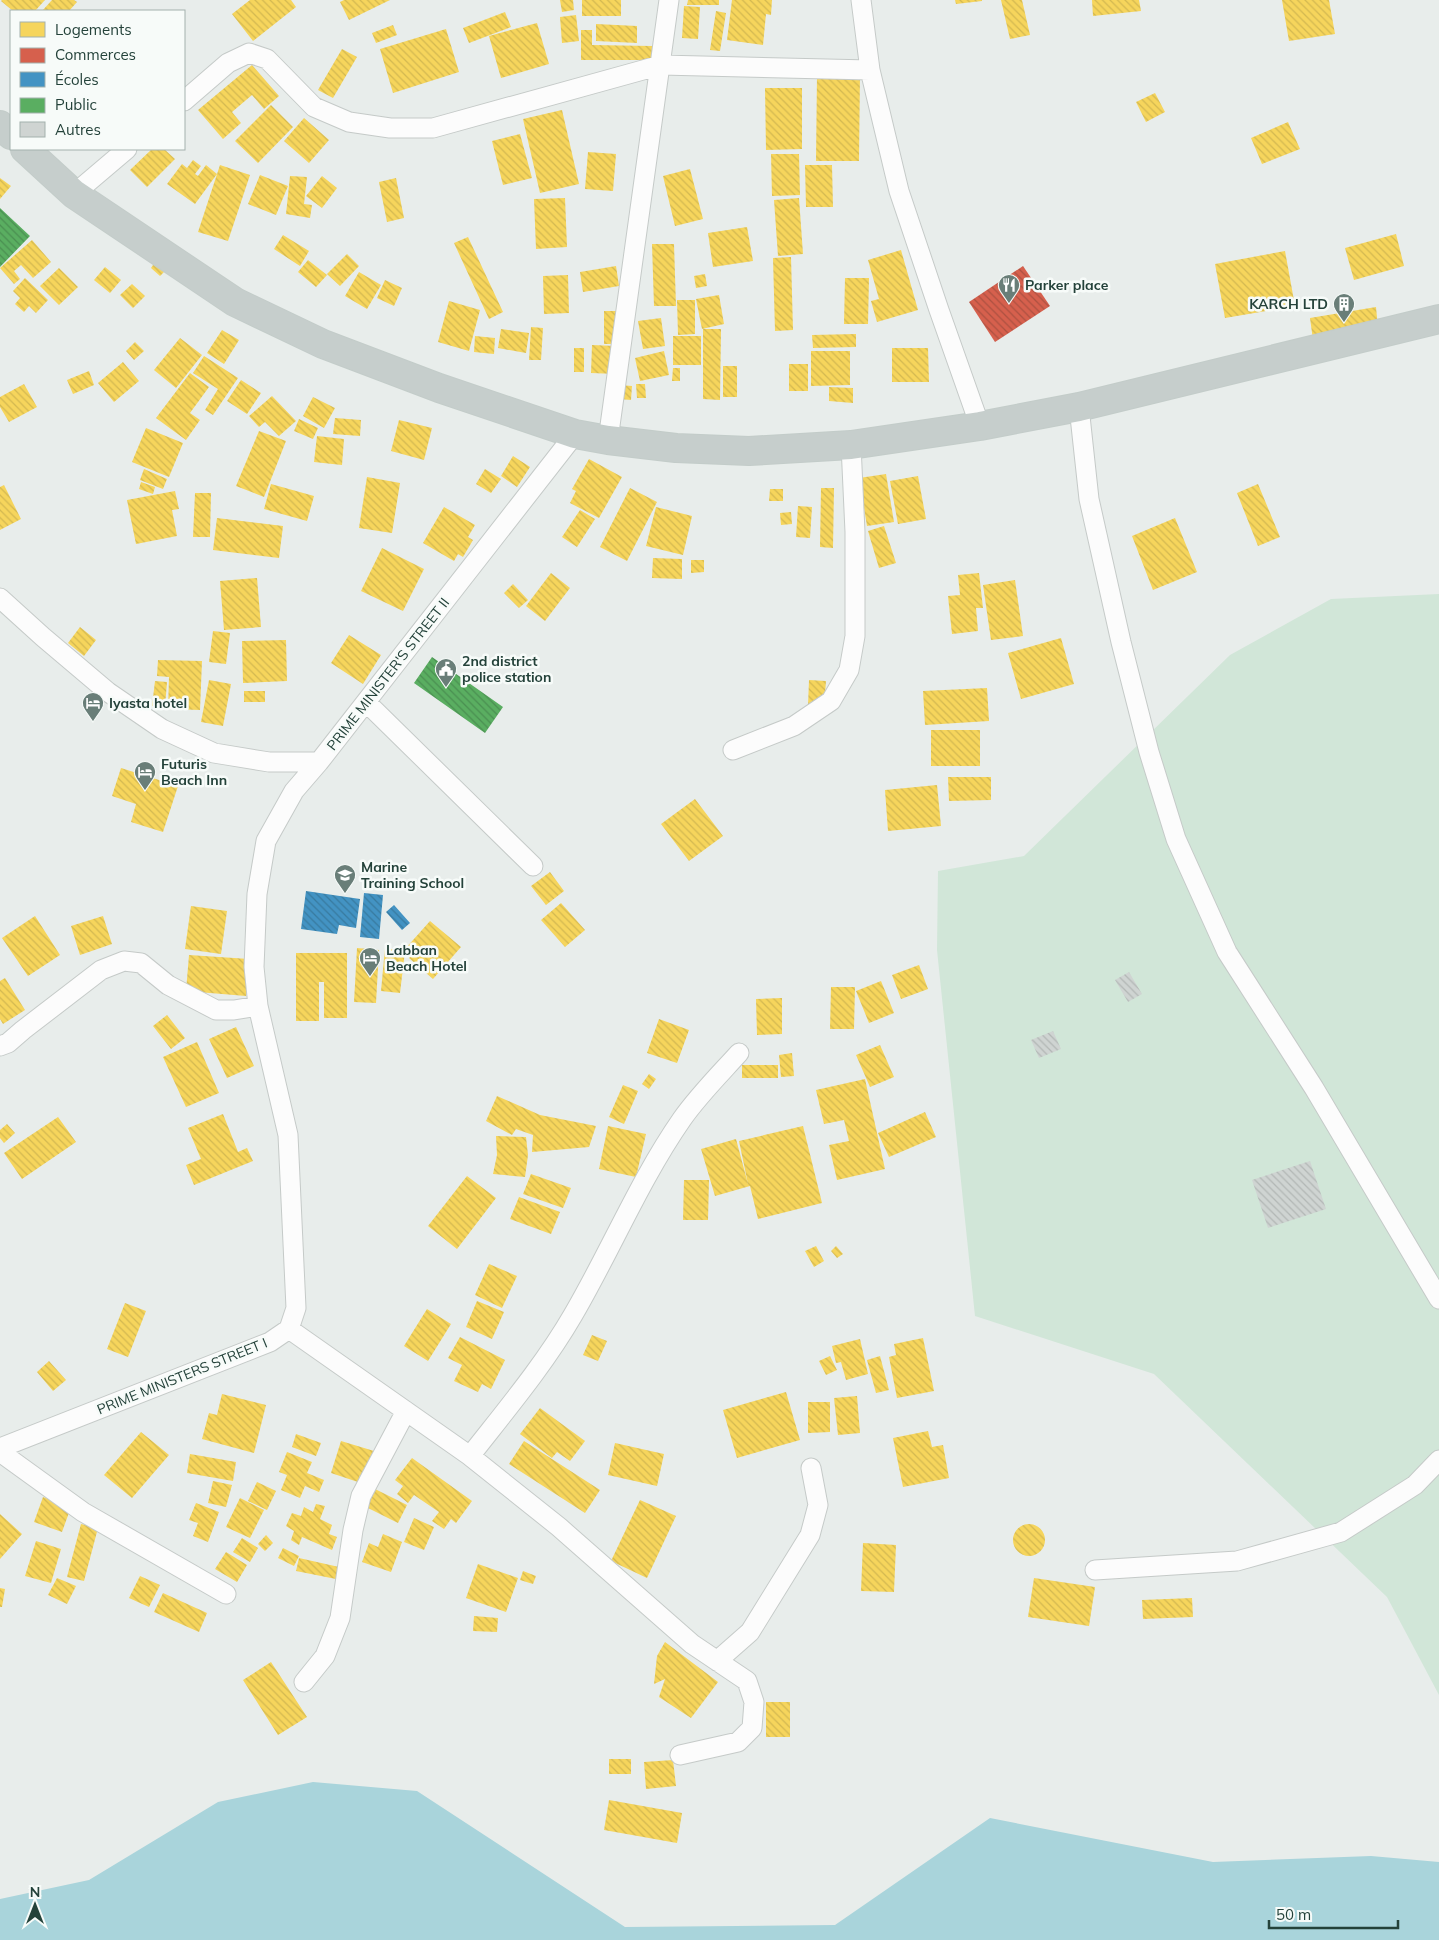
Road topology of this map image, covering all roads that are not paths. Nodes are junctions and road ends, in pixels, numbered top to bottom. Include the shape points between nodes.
1 (669, 0) edge
2 (861, 0) edge
3 (661, 65) junction
4 (870, 70) junction
5 (185, 100) edge
6 (0, 125) edge
7 (10, 134) edge
8 (26, 150) edge
9 (126, 150) edge
10 (74, 194) junction
11 (1439, 319) edge
12 (1079, 407) junction
13 (980, 426) junction
14 (575, 434) junction
15 (608, 440) junction
16 (851, 445) junction
17 (0, 598) edge
18 (367, 702) junction
19 (733, 750) dead end
20 (319, 762) junction
21 (533, 866) dead end
22 (258, 1006) junction
23 (0, 1046) edge
24 (738, 1053) dead end
25 (1439, 1299) edge
26 (289, 1329) junction
27 (406, 1411) junction
28 (0, 1448) edge
29 (0, 1452) edge
30 (470, 1456) junction
31 (1439, 1460) edge
32 (811, 1468) dead end
33 (1095, 1570) dead end
34 (226, 1594) dead end
35 (717, 1661) junction
36 (304, 1682) dead end
37 (680, 1755) dead end

1 - 3 street
2 - 4 street
3 - 4 street
3 - 5 street via 433,128 390,128 349,122 314,107 267,59 249,53 228,63
3 - 15 street
4 - 13 street via 899,191
6 - 7 highway
8 - 10 highway
9 - 10 street
10 - 14 highway via 235,302 314,340 439,388
11 - 12 highway
12 - 13 highway
12 - 25 street via 1091,508 1121,642 1176,839 1227,952 1314,1088
13 - 16 highway
14 - 15 highway
14 - 18 street, PRIME MINISTER'S STREET II
15 - 16 highway via 676,448 749,451
16 - 19 street via 855,636 849,670 831,701 794,726
17 - 20 street, PRIME MINISTER'S STREET II via 108,692 162,729 214,753 269,762
18 - 20 street, PRIME MINISTER'S STREET II
18 - 21 street
20 - 22 street via 294,791 266,842 257,894 254,967
22 - 23 street via 216,1010 168,985 141,963 124,961 101,970 8,1044
22 - 26 street via 288,1136 296,1308
24 - 30 street via 682,1118 639,1188 573,1316 536,1373
26 - 27 street
26 - 28 street, PRIME MINISTERS STREET I via 270,1342
27 - 30 street
27 - 36 street via 361,1496 340,1618 326,1656
29 - 34 street via 83,1512
30 - 35 street via 559,1527 692,1644
31 - 33 street via 1415,1485 1340,1532 1237,1561
32 - 35 street via 818,1505 810,1535 750,1632
35 - 37 street via 746,1681 754,1702 752,1728 738,1742

